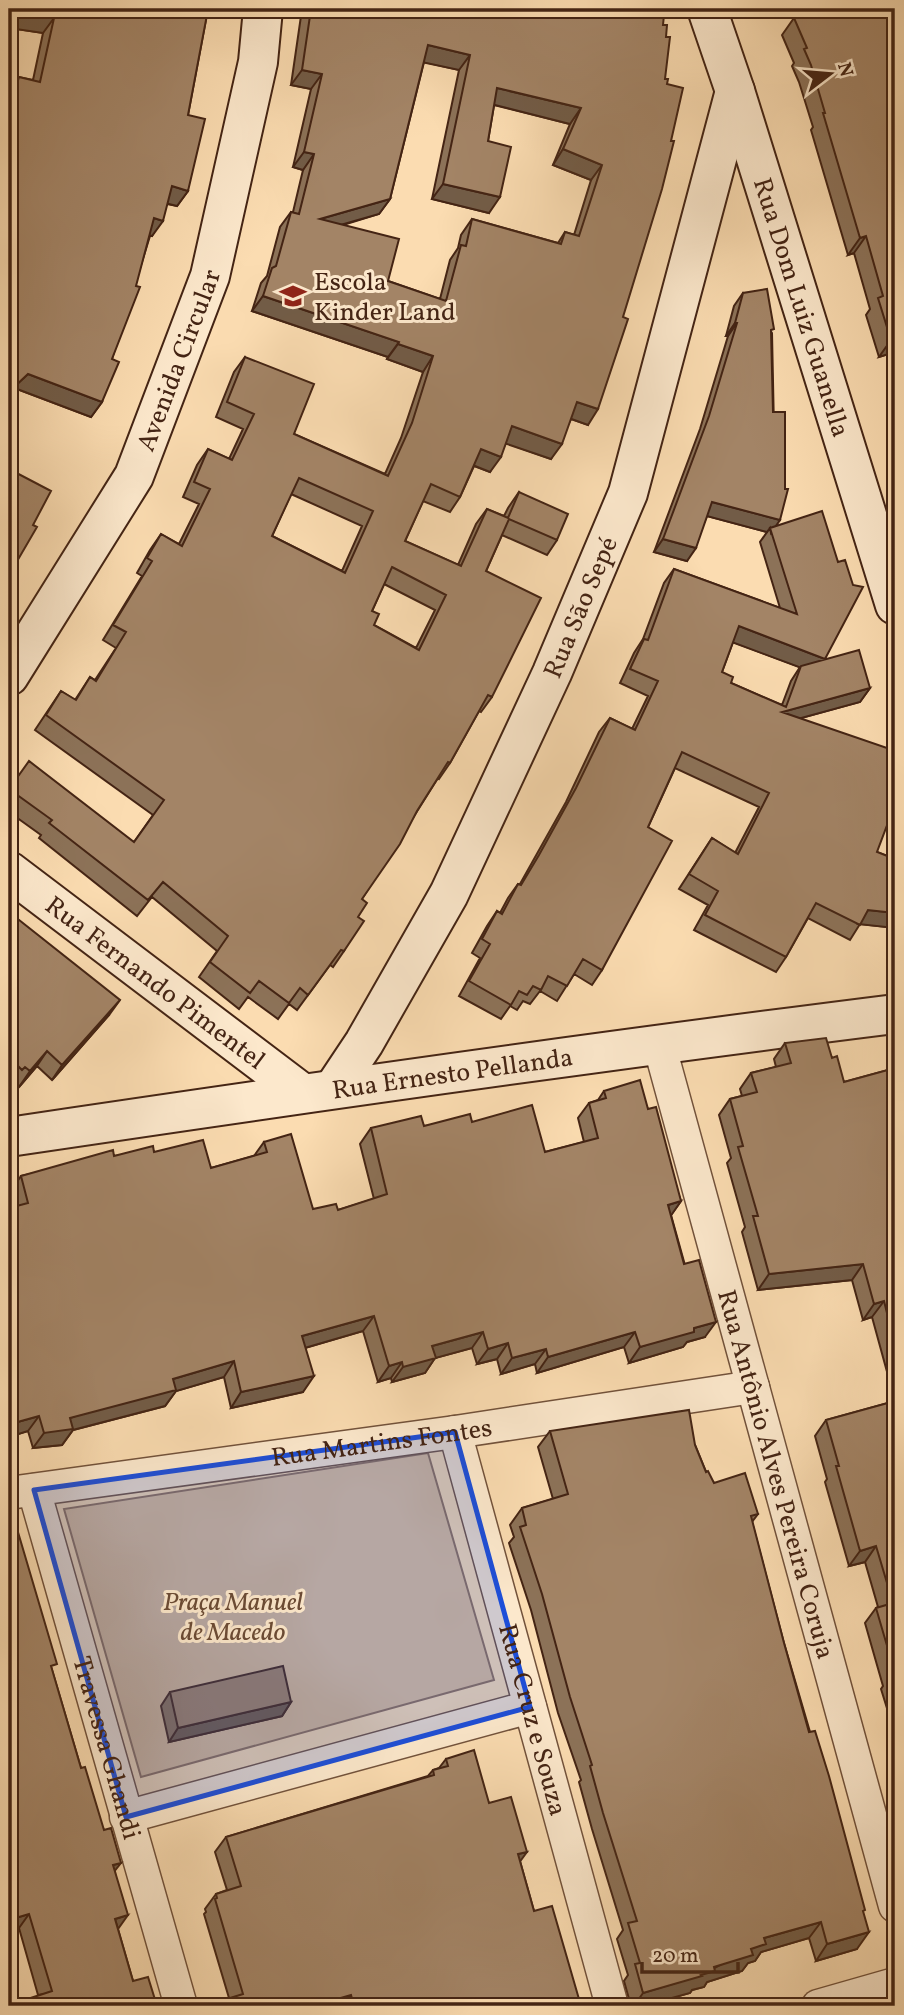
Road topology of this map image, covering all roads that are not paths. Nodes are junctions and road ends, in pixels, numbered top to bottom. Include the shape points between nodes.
1 (263, 9) edge
2 (712, 15) edge
3 (735, 91) junction
4 (895, 605) edge
5 (9, 676) edge
6 (9, 871) edge
7 (895, 1014) edge
8 (659, 1044) junction
9 (318, 1091) junction
10 (9, 1137) edge
11 (753, 1387) junction
12 (455, 1432) junction
13 (21, 1492) edge
14 (530, 1707) junction
15 (126, 1817) junction
16 (895, 1906) edge
17 (895, 1984) edge
18 (181, 2006) edge
19 (612, 2006) edge
20 (818, 2006) edge

1 - 5 street, Avenida Circular via 258,62 210,276 149,438 134,476
2 - 3 street, Rua Dom Luiz Guanella
3 - 4 street, Rua Dom Luiz Guanella
3 - 9 street, Rua São Sepé via 628,493 552,673 449,894 364,1043
6 - 9 street, Rua Fernando Pimentel
7 - 8 street, Rua Ernesto Pellanda
8 - 9 street, Rua Ernesto Pellanda
8 - 11 street, Rua Antônio Alves Pereira Coruja
9 - 10 street, Rua Ernesto Pellanda
11 - 12 street, Rua Martins Fontes
11 - 16 street, Rua Antônio Alves Pereira Coruja
12 - 13 street, Rua Martins Fontes
12 - 14 street, Rua Cruz e Souza
13 - 15 street, Travessa Ghandi
14 - 15 street
14 - 19 street, Rua Cruz e Souza
15 - 18 street, Travessa Ghandi
17 - 20 street

